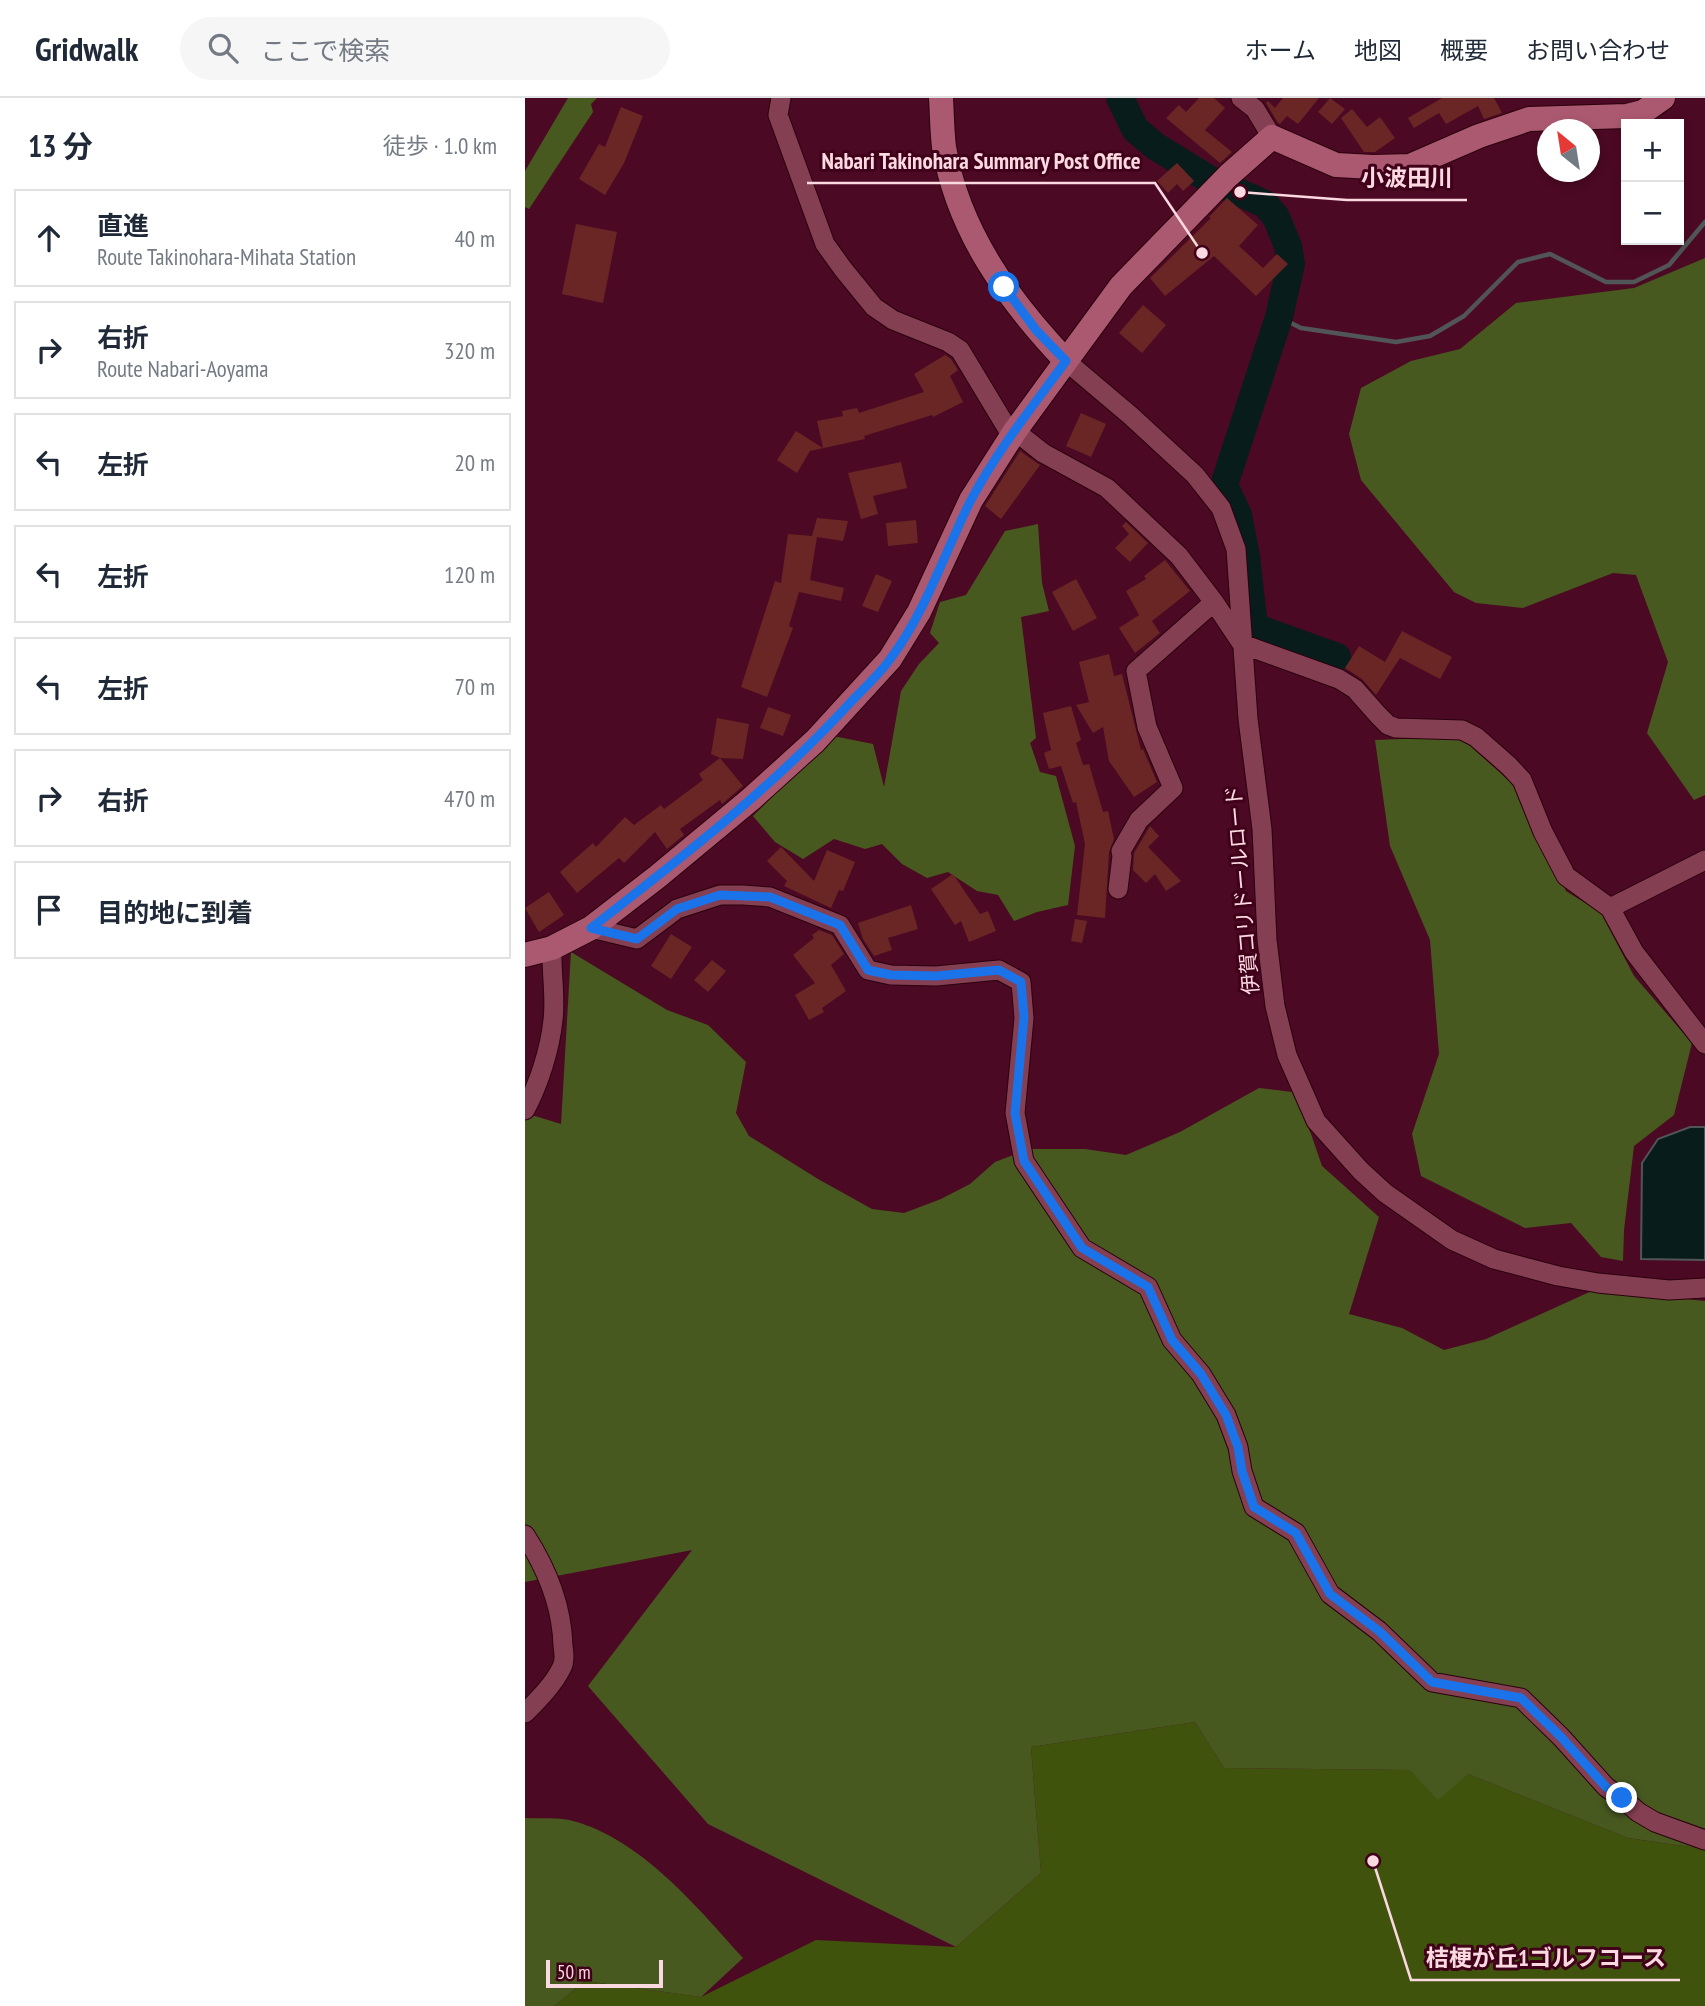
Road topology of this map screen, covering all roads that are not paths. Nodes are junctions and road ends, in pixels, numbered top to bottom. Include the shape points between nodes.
1 (781, 98) edge
2 (941, 98) edge
3 (1241, 98) edge
4 (1663, 98) edge
5 (1272, 137) junction
6 (1066, 361) junction
7 (1015, 431) junction
8 (1214, 602) junction
9 (1243, 644) junction
10 (1705, 860) edge
11 (1118, 889) dead end
12 (1610, 908) junction
13 (591, 928) junction
14 (552, 948) junction
15 (525, 955) edge
16 (1705, 1045) edge
17 (525, 1110) edge
18 (1705, 1288) edge
19 (525, 1535) edge
20 (525, 1713) edge
21 (1705, 1840) edge

1 - 7 street via 778,115 831,252 874,307 960,351 1007,428
2 - 6 main road via 944,146 956,196 982,255 1036,330
3 - 5 street via 1255,109
4 - 5 main road via 1643,112 1627,116 1529,120 1410,166 1336,165
5 - 6 main road via 1229,174 1121,286
6 - 7 main road
6 - 9 street, 伊賀コリドールロード via 1195,475 1221,508 1236,549
7 - 8 street via 1043,453 1107,488 1179,556
7 - 13 main road via 971,500 919,612 891,659 806,749
8 - 9 street
8 - 11 street via 1136,671 1147,727 1173,788 1139,820 1121,851
9 - 12 street via 1339,680 1355,689 1388,725 1462,730 1476,737 1522,780 1566,876
9 - 18 street, 伊賀コリドールロード via 1275,1006 1287,1055 1316,1121 1385,1193 1453,1240 1494,1259 1598,1283 1669,1290
10 - 12 street
12 - 16 street via 1634,952
13 - 14 main road
13 - 21 street via 637,939 677,909 720,895 770,897 840,925 868,970 936,976 999,970 1021,982 1024,1017 1015,1113 1024,1161 1082,1248 1148,1287 1172,1340 1201,1374 1226,1415 1254,1507 1296,1533 1330,1594 1379,1631 1432,1682 1521,1698 1606,1787 1638,1812
14 - 15 main road
14 - 17 street via 554,1017
19 - 20 street via 558,1602 564,1665

